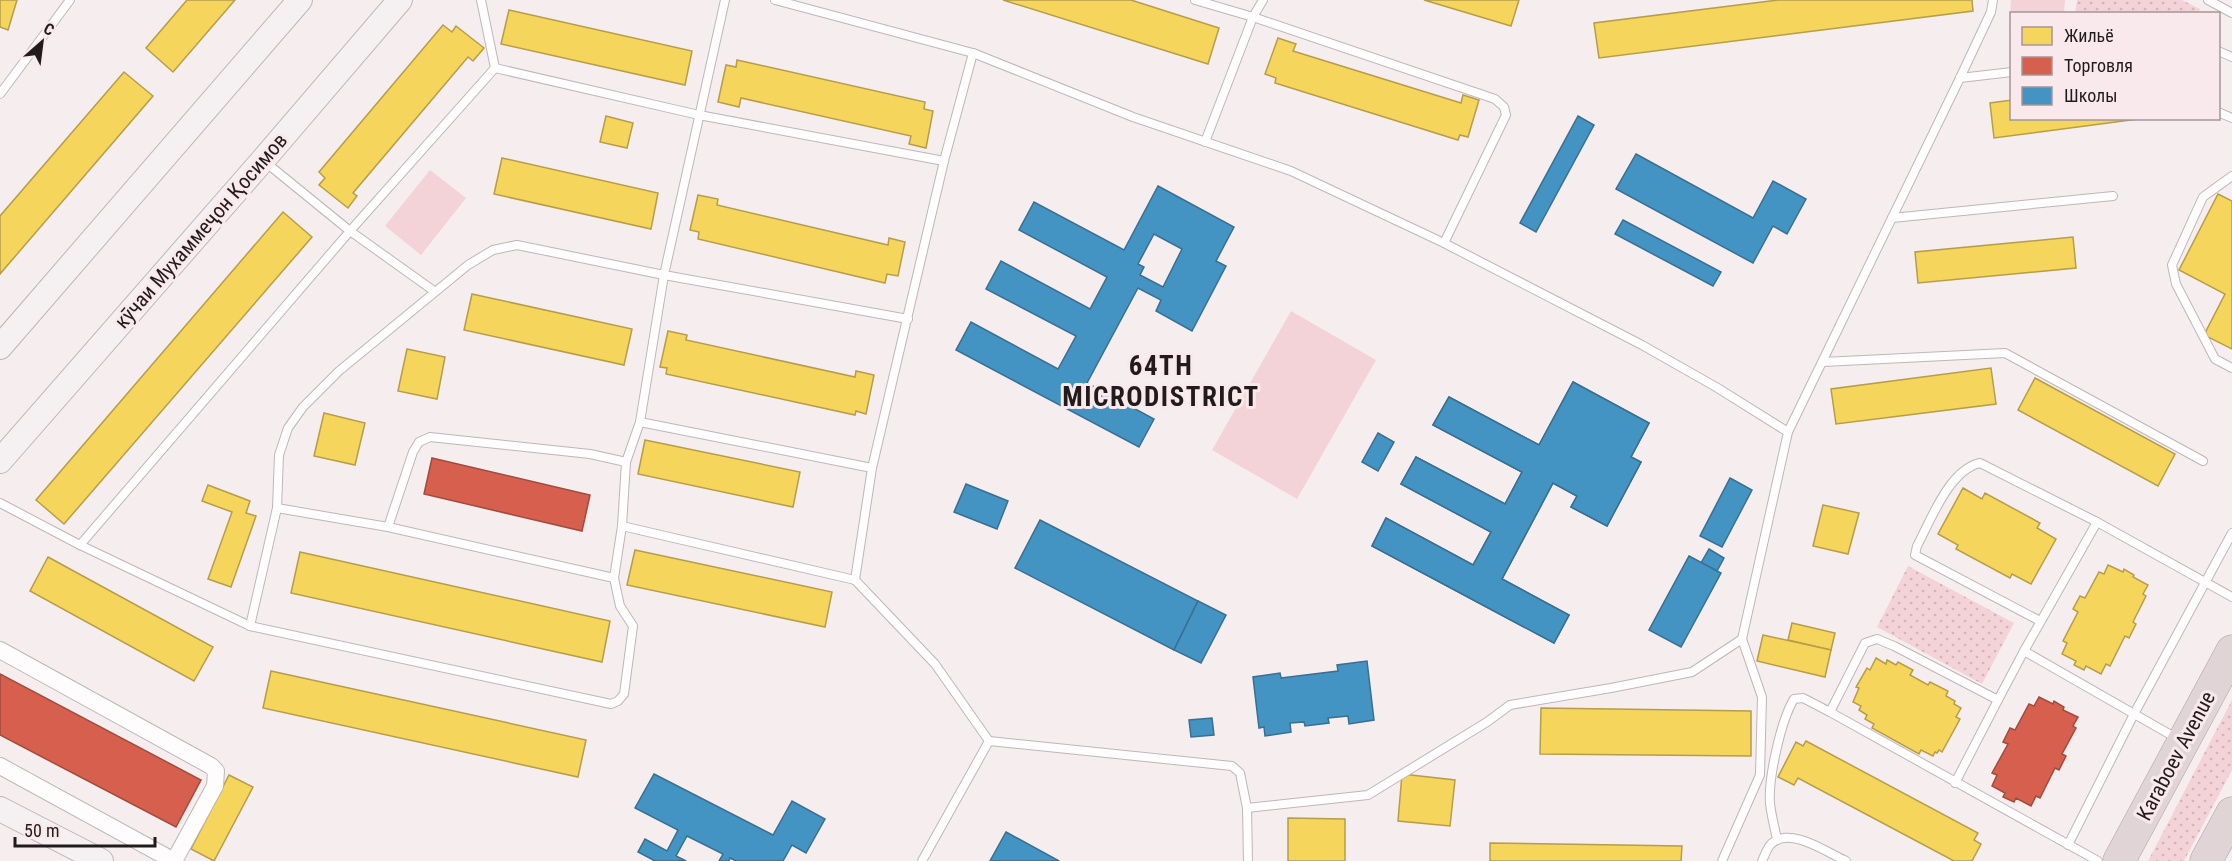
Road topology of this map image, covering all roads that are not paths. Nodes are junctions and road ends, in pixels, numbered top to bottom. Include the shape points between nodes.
1 (70, 0) edge
2 (300, 0) edge
3 (400, 0) edge
4 (481, 0) edge
5 (725, 0) edge
6 (774, 0) edge
7 (1194, 0) edge
8 (1263, 0) edge
9 (1993, 0) edge
10 (2208, 0) edge
11 (2232, 13) edge
12 (1253, 17) junction
13 (973, 53) junction
14 (495, 68) junction
15 (2010, 72) edge
16 (1960, 78) junction
17 (5, 80) edge
18 (0, 94) edge
19 (699, 115) junction
20 (1205, 142) junction
21 (263, 160) junction
22 (944, 161) junction
23 (2232, 176) edge
24 (2113, 196) dead end
25 (1892, 218) junction
26 (350, 231) junction
27 (1444, 243) junction
28 (664, 275) junction
29 (434, 291) junction
30 (908, 319) junction
31 (0, 347) edge
32 (1822, 362) junction
33 (2232, 368) edge
34 (640, 422) junction
35 (1788, 432) junction
36 (0, 461) edge
37 (2203, 461) dead end
38 (626, 462) junction
39 (873, 468) junction
40 (0, 503) edge
41 (277, 507) junction
42 (2097, 522) junction
43 (622, 526) junction
44 (388, 527) junction
45 (2232, 533) edge
46 (80, 545) junction
47 (614, 578) junction
48 (855, 580) junction
49 (2206, 582) junction
50 (2232, 597) edge
51 (2040, 621) junction
52 (250, 626) junction
53 (1742, 639) junction
54 (0, 650) edge
55 (2024, 651) junction
56 (2232, 651) edge
57 (1998, 700) junction
58 (1830, 712) junction
59 (2134, 714) junction
60 (989, 741) junction
61 (2183, 742) junction
62 (0, 766) edge
63 (1760, 775) junction
64 (1770, 781) junction
65 (1955, 783) junction
66 (1247, 808) junction
67 (0, 809) edge
68 (2232, 813) edge
69 (1778, 840) junction
70 (2068, 845) junction
71 (101, 861) edge
72 (174, 861) edge
73 (922, 861) edge
74 (1248, 861) edge
75 (1722, 861) edge
76 (1762, 861) edge
77 (1846, 861) edge
78 (2098, 861) edge
79 (2119, 861) edge
80 (2206, 861) edge

1 - 17 lane
2 - 31 street
3 - 21 street, кӯчаи Мухаммеҷон Қосимов
4 - 14 lane
5 - 19 lane
6 - 13 lane
7 - 12 lane
8 - 12 lane
9 - 16 lane
10 - 11 lane
12 - 20 lane
12 - 27 lane via 1495,99 1504,107 1506,115
13 - 20 lane
13 - 22 lane
14 - 19 lane
14 - 26 lane
15 - 16 lane
16 - 25 lane
17 - 18 lane
19 - 22 lane
19 - 28 lane
20 - 27 lane via 1291,171
21 - 26 lane
21 - 36 street, кӯчаи Мухаммеҷон Қосимов
22 - 30 lane
23 - 33 lane via 2203,197 2172,265 2176,284 2216,359
24 - 25 lane
25 - 32 lane
26 - 29 lane
26 - 46 lane
27 - 35 lane via 1642,345
28 - 29 lane via 517,245 493,250
28 - 30 lane
28 - 34 lane
29 - 41 lane via 339,371 303,407 288,428 279,454
30 - 39 lane
32 - 35 lane
32 - 37 lane via 2005,353
34 - 38 lane
34 - 39 lane
35 - 53 lane
38 - 43 lane
38 - 44 lane via 590,454 430,437 419,442 412,452
39 - 48 lane
40 - 46 lane
41 - 44 lane
41 - 52 lane
42 - 49 lane
42 - 51 lane
42 - 51 lane via 1980,463 1969,465 1948,488 1916,555
43 - 47 lane
43 - 48 lane
44 - 47 lane
45 - 49 lane
46 - 52 lane
47 - 52 lane via 620,606 633,626 624,694 611,704
48 - 60 lane via 935,664
49 - 50 lane
49 - 59 lane
51 - 55 lane
53 - 63 lane via 1762,697
53 - 66 lane via 1692,672 1510,705 1368,795
54 - 72 street via 216,771 215,786
55 - 57 lane
55 - 59 lane
56 - 61 highway, Karaboev Avenue
57 - 58 lane via 1877,639 1865,643
57 - 65 lane
58 - 64 lane via 1803,699 1794,699 1787,711
58 - 65 lane
59 - 61 lane
59 - 70 lane
60 - 66 lane via 1232,766 1240,772
60 - 73 lane
61 - 79 highway, Karaboev Avenue
62 - 72 street
63 - 64 lane
63 - 75 lane
64 - 69 lane via 1770,804
65 - 70 lane
66 - 74 lane
67 - 71 street
68 - 80 highway
69 - 76 lane via 1769,845
69 - 77 lane via 1797,838
70 - 78 lane

